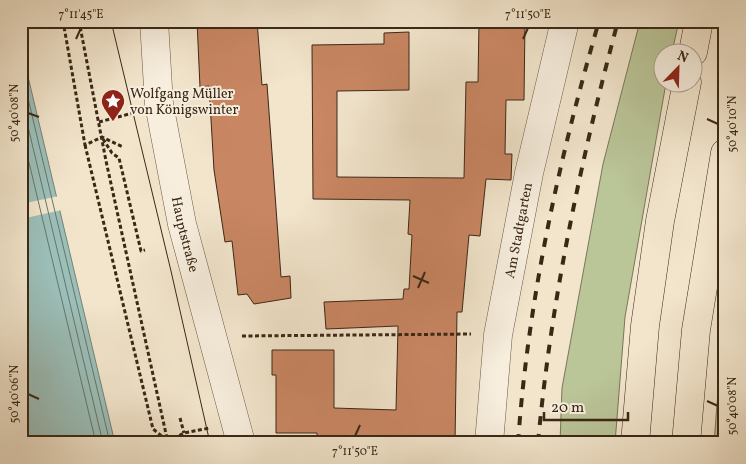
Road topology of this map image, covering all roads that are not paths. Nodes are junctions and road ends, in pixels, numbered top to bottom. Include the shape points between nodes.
1 (154, 21) edge
2 (566, 21) edge
3 (699, 21) edge
4 (695, 42) edge
5 (685, 92) edge
6 (725, 153) edge
7 (241, 443) edge
8 (489, 443) edge
9 (635, 443) edge
10 (686, 443) edge

1 - 7 street, Hauptstraße via 159,104 182,224
2 - 8 street, Am Stadtgarten via 529,173 498,335
3 - 4 highway
5 - 9 highway via 645,326
6 - 10 highway via 696,330

